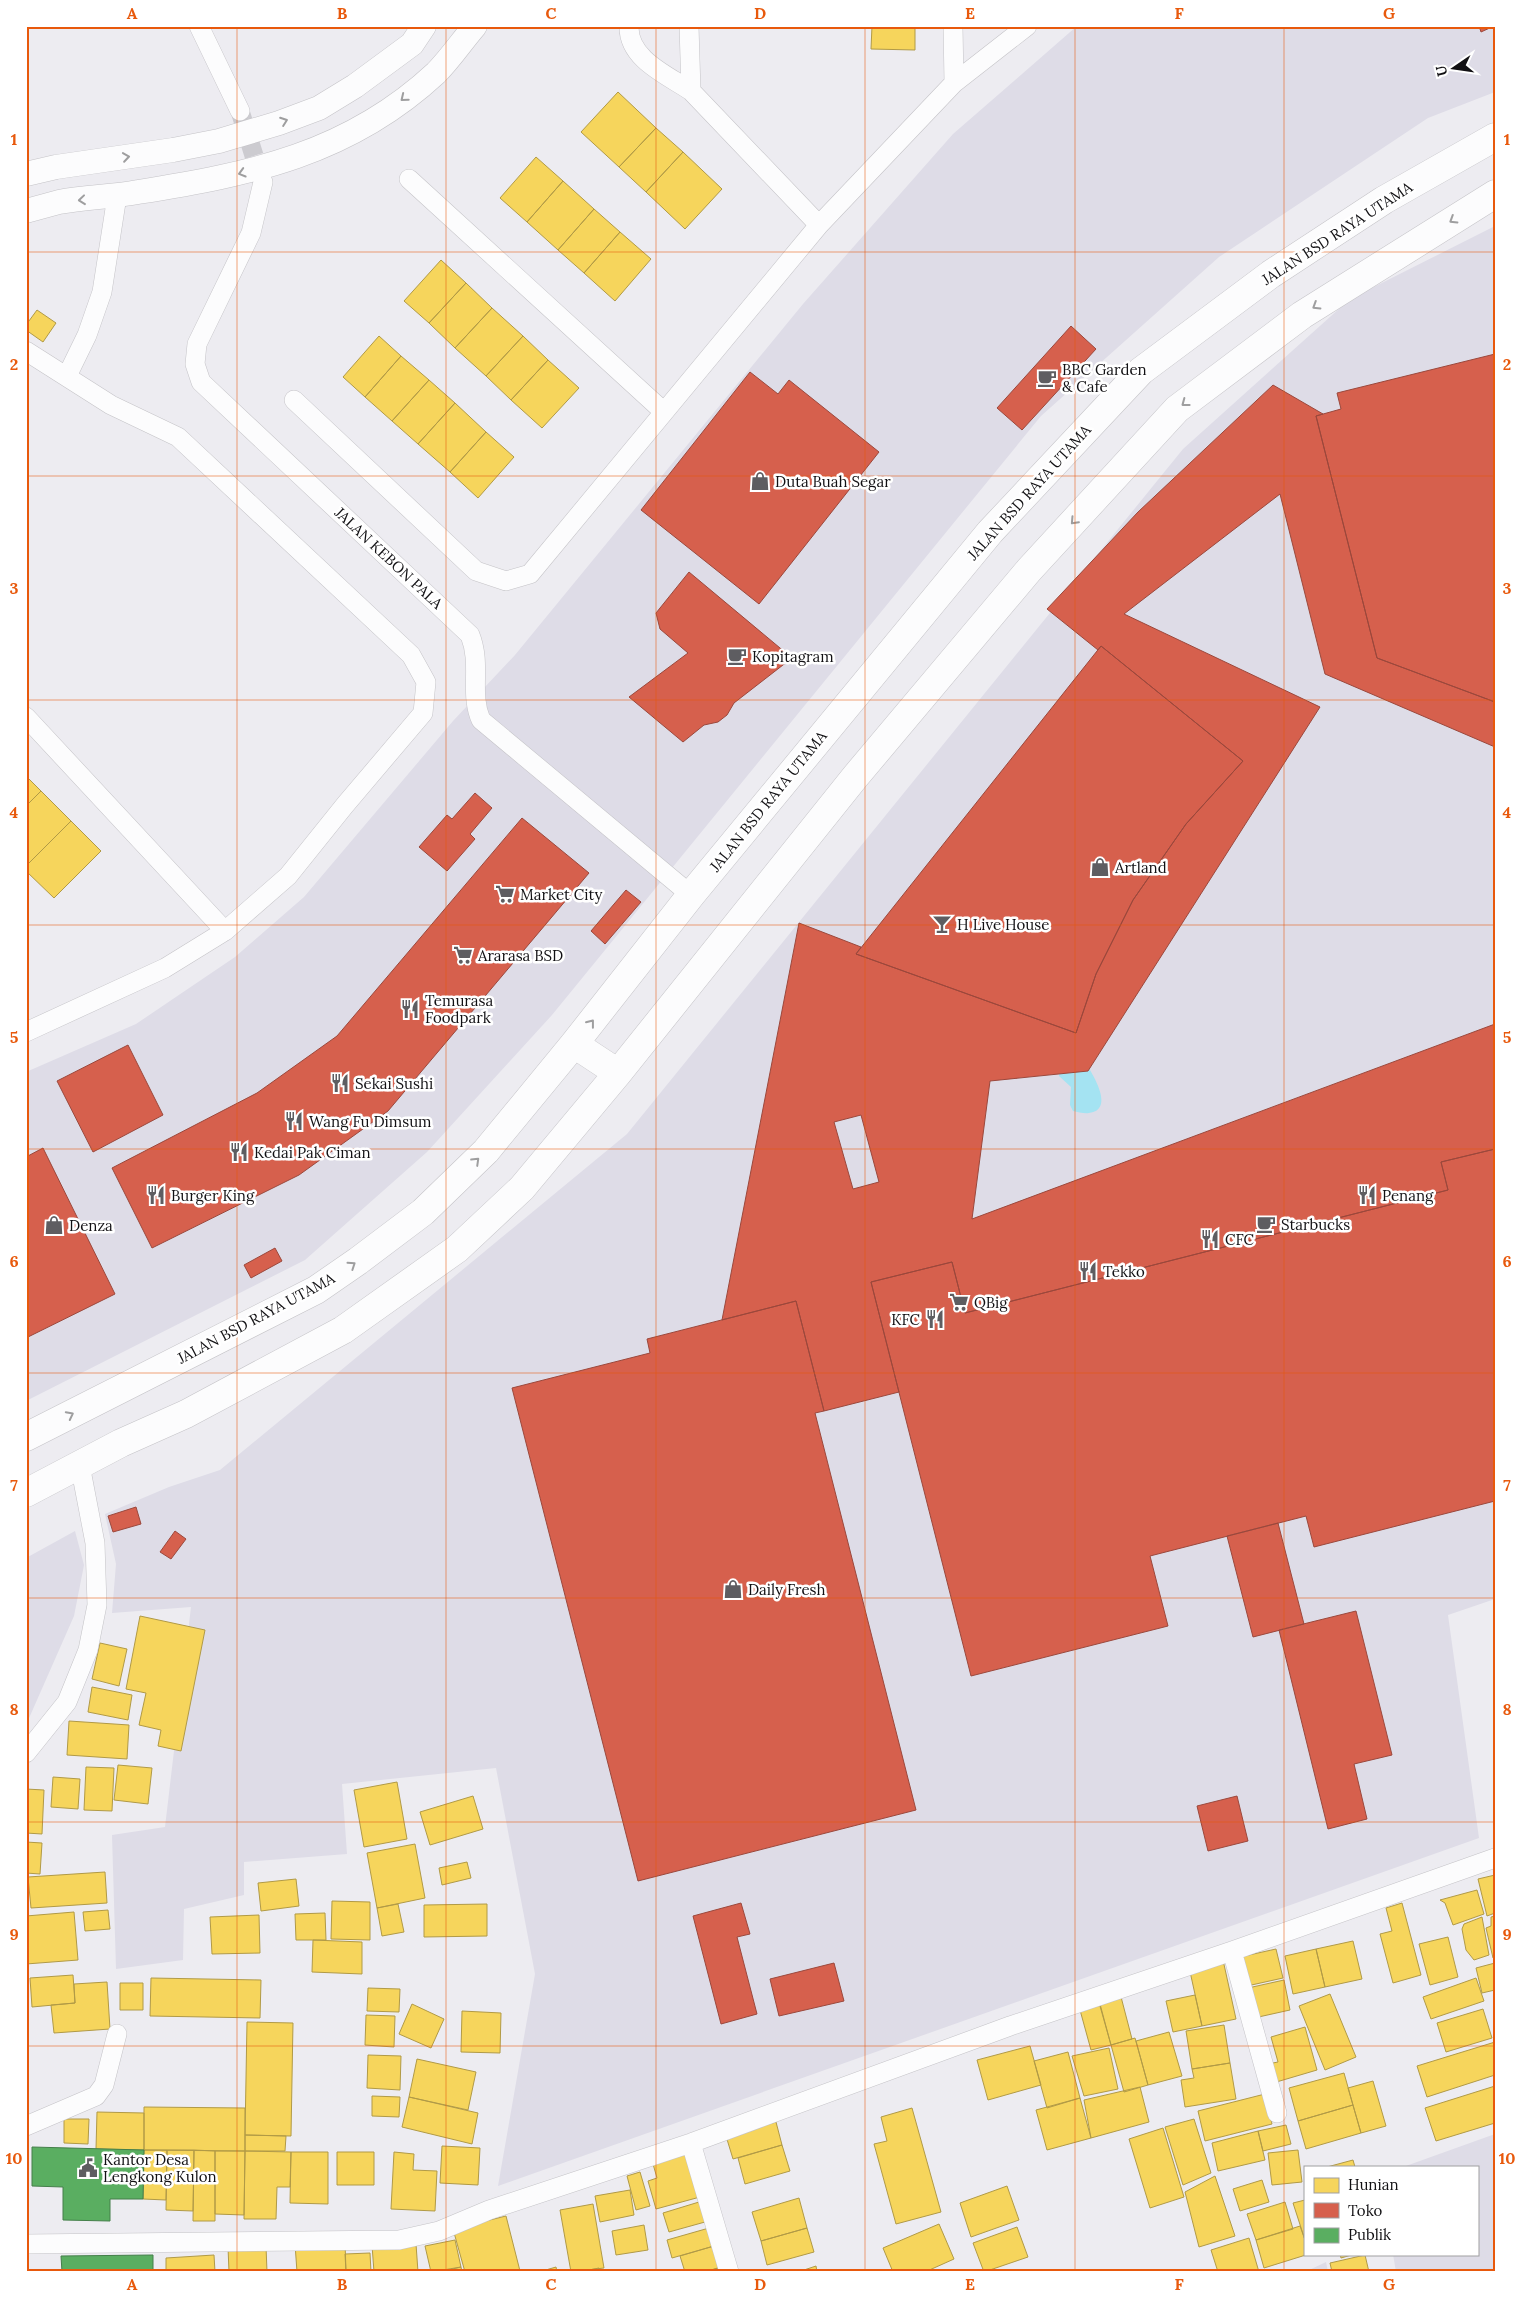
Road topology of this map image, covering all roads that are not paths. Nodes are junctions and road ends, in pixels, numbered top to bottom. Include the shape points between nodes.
1 (199, 26) edge
2 (475, 26) edge
3 (629, 26) edge
4 (689, 26) edge
5 (953, 26) edge
6 (1027, 26) edge
7 (418, 35) edge
8 (437, 72) junction
9 (954, 83) junction
10 (691, 92) junction
11 (240, 111) tunnel mouth
12 (1495, 137) edge
13 (26, 174) edge
14 (409, 179) dead end
15 (263, 182) tunnel mouth
16 (1495, 194) edge
17 (117, 196) junction
18 (26, 211) edge
19 (818, 225) junction
20 (26, 351) edge
21 (67, 376) junction
22 (294, 400) dead end
23 (664, 412) junction
24 (26, 717) edge
25 (691, 896) junction
26 (225, 931) junction
27 (26, 1032) edge
28 (574, 1044) junction
29 (618, 1074) junction
30 (26, 1437) edge
31 (80, 1465) junction
32 (26, 1493) edge
33 (26, 1754) edge
34 (1495, 1858) edge
35 (1232, 1951) junction
36 (116, 2034) dead end
37 (1277, 2113) dead end
38 (26, 2126) edge
39 (691, 2143) junction
40 (26, 2244) edge
41 (729, 2272) edge

1 - 11 street
2 - 8 street
3 - 10 street via 629,37 638,55
4 - 10 street
5 - 9 street
6 - 9 street
7 - 8 street
13 -> 7 street via 219,141 279,123 319,108 355,86
8 -> 17 street via 390,109 338,141 297,157 231,176
9 - 19 street
10 - 19 street
12 - 25 main road, JALAN BSD RAYA UTAMA via 1384,200 1271,274 1141,371 990,532
14 - 23 street
15 - 25 street, JALAN KEBON PALA via 251,233 197,344 195,364 201,382 470,635 477,655 476,708 481,720
16 -> 29 main road via 1302,315 1177,409 1029,570 886,740
17 -> 18 street via 60,202
17 - 21 street via 102,292 87,335
19 - 23 street
20 - 21 street
21 - 26 street via 111,405 178,437 411,654 426,682 423,713 288,876
22 - 23 street via 476,571 506,581 530,574
24 - 26 street
28 -> 25 main road, JALAN BSD RAYA UTAMA
26 - 27 street via 166,968
28 - 29 main road
30 -> 28 main road, JALAN BSD RAYA UTAMA via 316,1290 358,1261 423,1212 486,1151
29 - 31 main road via 522,1188 457,1249 388,1300 343,1330 186,1414
31 - 32 main road
31 - 33 street via 95,1543 97,1604 88,1650 67,1702
34 - 35 street
35 - 37 street
35 - 39 street via 1010,2026
36 - 38 street via 104,2085 96,2096
39 - 40 street via 489,2210 439,2231 399,2240
39 - 41 street

